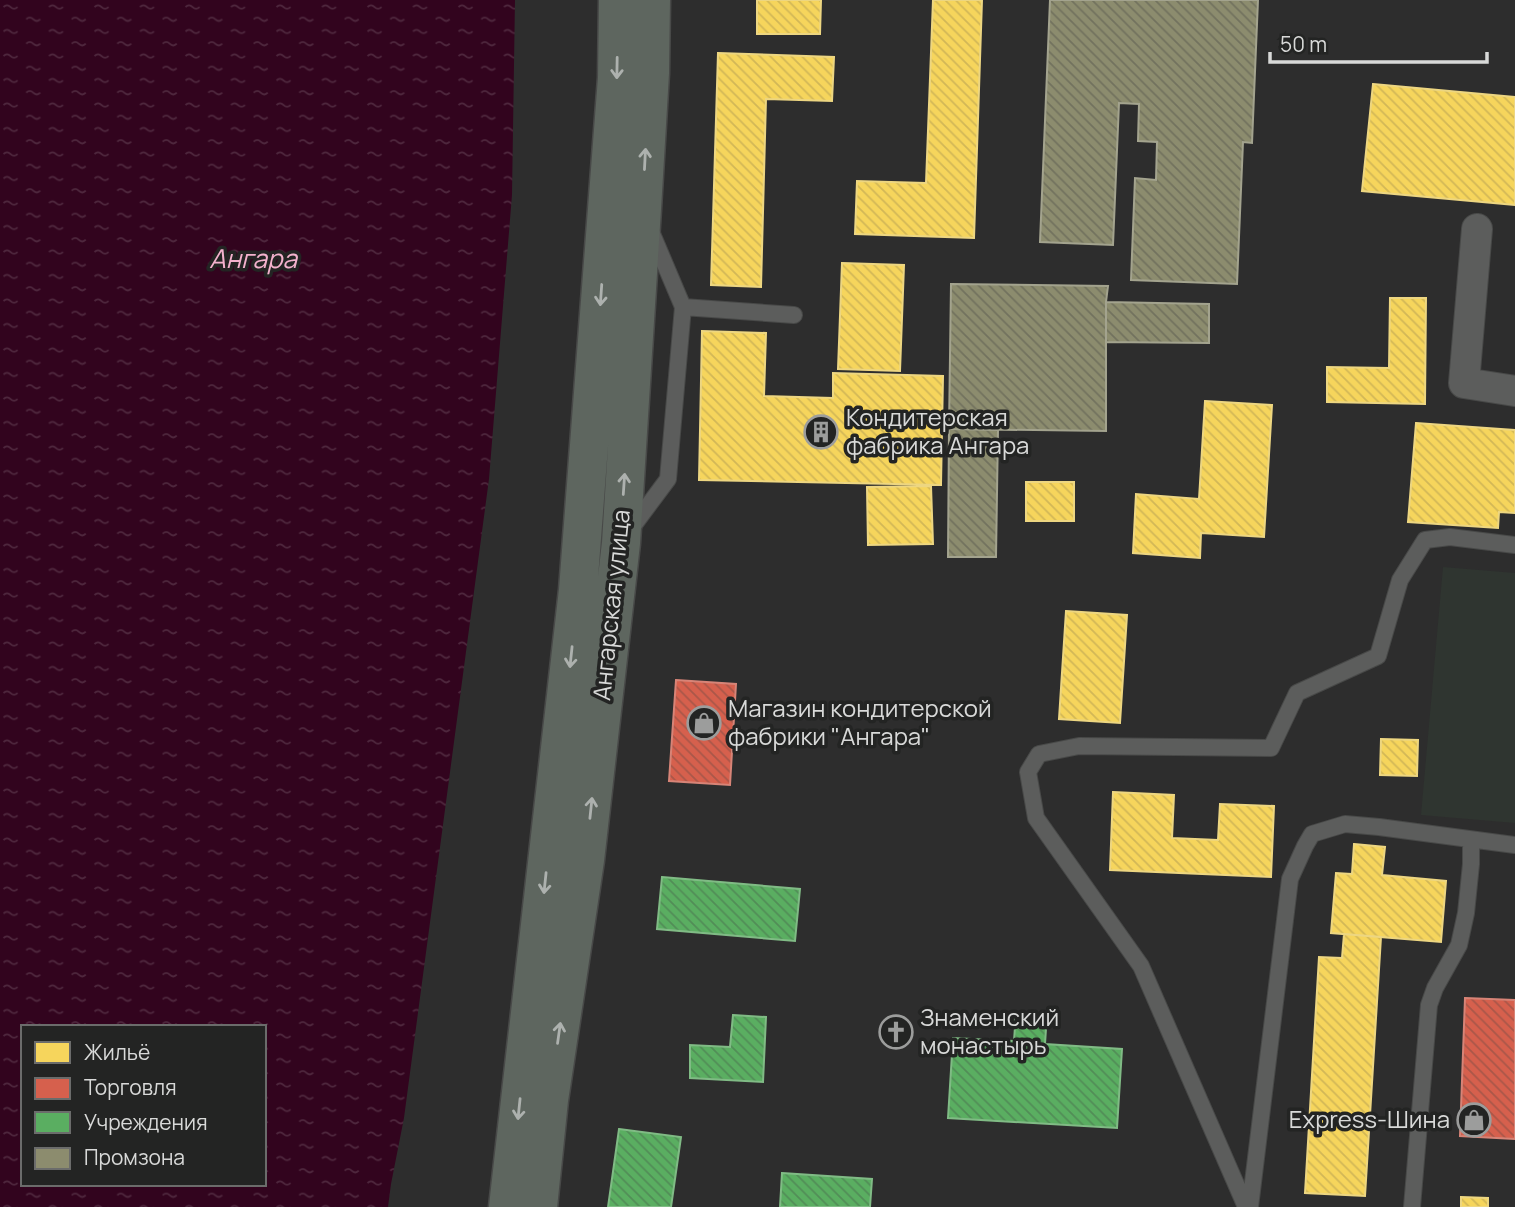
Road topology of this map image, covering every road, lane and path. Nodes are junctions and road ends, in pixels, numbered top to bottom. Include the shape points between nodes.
1 (618, 0) edge
2 (651, 0) edge
3 (642, 209) junction
4 (1478, 229) dead end
5 (683, 307) junction
6 (794, 315) dead end
7 (1515, 391) edge
8 (621, 543) junction
9 (1515, 545) edge
10 (1471, 840) junction
11 (1515, 845) edge
12 (508, 1207) edge
13 (538, 1207) edge
14 (1248, 1207) edge
15 (1412, 1207) edge

1 -> 12 main road, Ангарская улица via 617,78 578,590
3 -> 2 main road, Ангарская улица
3 - 5 lane
8 -> 3 main road, Ангарская улица
4 - 7 street via 1464,383
5 - 6 lane
5 - 8 lane via 668,479
13 -> 8 main road, Ангарская улица via 585,860
9 - 14 lane via 1450,537 1424,540 1400,580 1378,656 1297,693 1271,748 1079,746 1039,754 1028,772 1036,818 1141,966
10 - 11 lane
10 - 14 lane via 1345,824 1312,834 1290,879
10 - 15 lane via 1459,945 1429,1005

